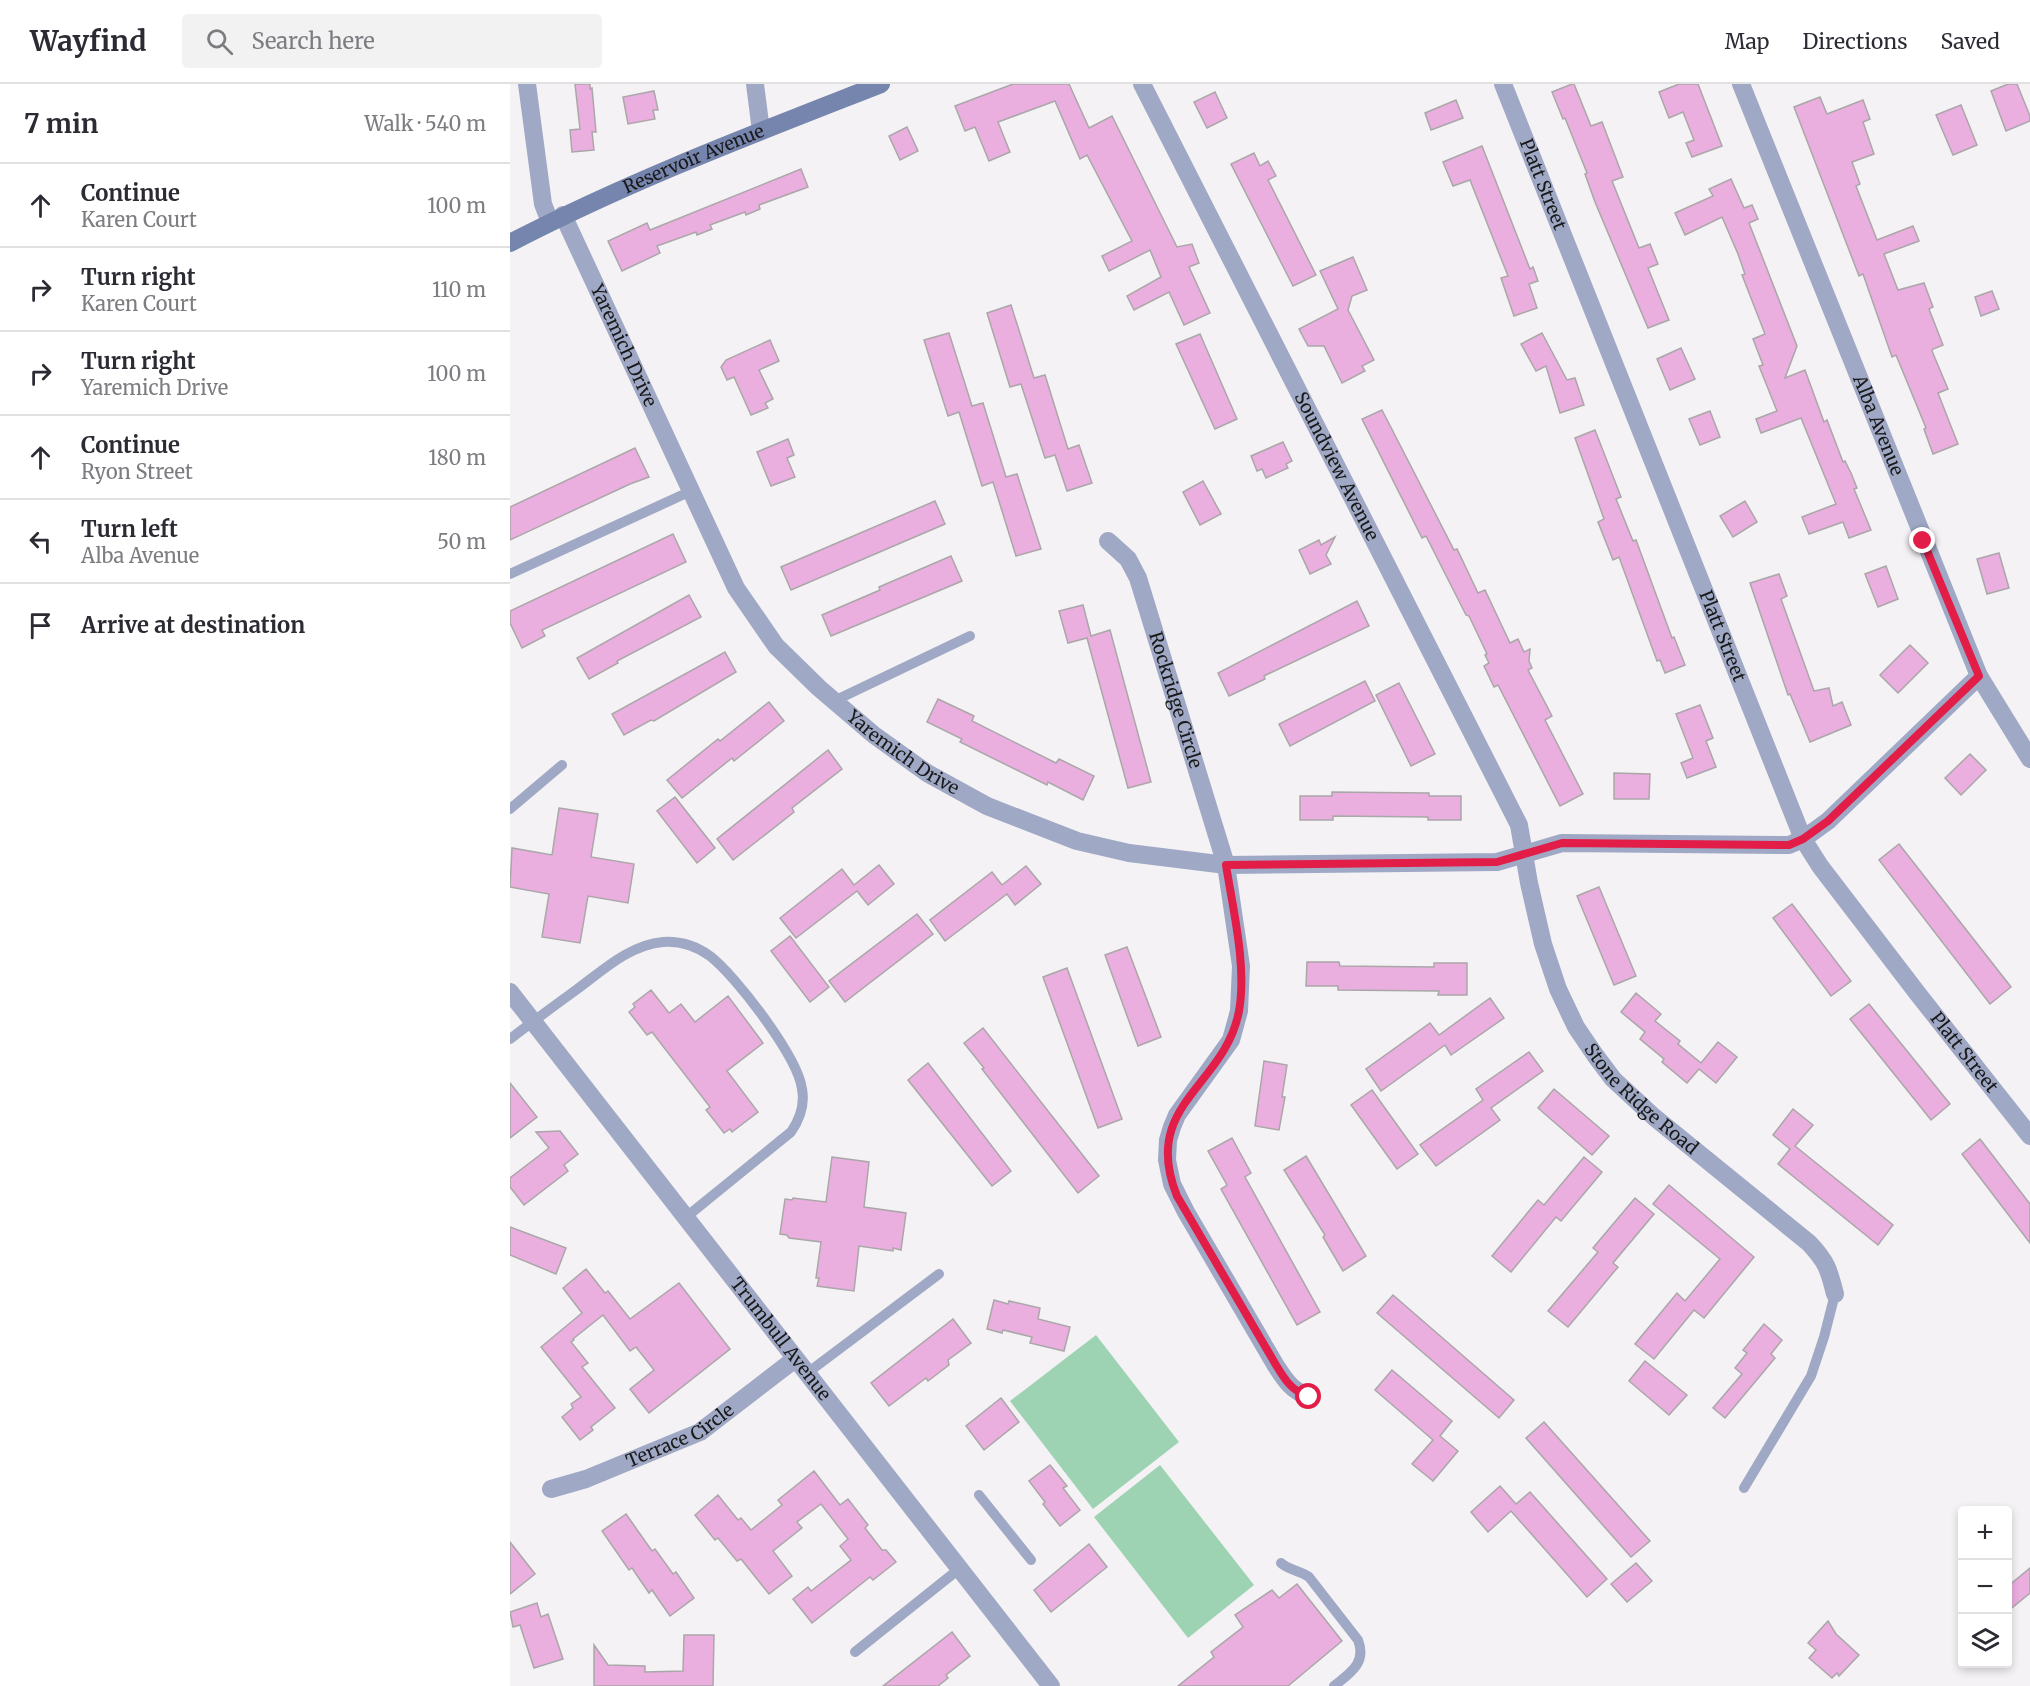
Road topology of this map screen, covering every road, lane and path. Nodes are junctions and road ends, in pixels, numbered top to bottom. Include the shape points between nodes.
1 (528, 84) edge
2 (755, 84) edge
3 (881, 84) edge
4 (1142, 84) edge
5 (1503, 84) edge
6 (1741, 84) edge
7 (761, 131) junction
8 (556, 219) junction
9 (510, 243) edge
10 (691, 491) junction
11 (1108, 541) dead end
12 (510, 574) edge
13 (969, 636) dead end
14 (1979, 676) junction
15 (834, 701) junction
16 (2030, 759) edge
17 (562, 765) dead end
18 (510, 809) edge
19 (1803, 839) junction
20 (1525, 852) junction
21 (1226, 865) junction
22 (510, 992) edge
23 (533, 1021) junction
24 (510, 1039) edge
25 (2030, 1136) edge
26 (685, 1218) junction
27 (939, 1274) dead end
28 (1834, 1294) joint
29 (795, 1359) junction
30 (806, 1374) junction
31 (1309, 1397) dead end
32 (1744, 1488) dead end
33 (551, 1489) dead end
34 (979, 1495) dead end
35 (1031, 1560) dead end
36 (1281, 1563) dead end
37 (959, 1569) junction
38 (855, 1652) dead end
39 (1051, 1686) edge
40 (1334, 1686) edge

1 - 8 street, Yaremich Drive via 543,204
2 - 7 street
3 - 7 main road, Reservoir Avenue
4 - 20 street, Soundview Avenue via 1519,825
5 - 19 street, Platt Street
6 - 14 street, Alba Avenue
7 - 8 main road, Reservoir Avenue
8 - 9 main road, Reservoir Avenue
8 - 10 street, Yaremich Drive
10 - 12 lane
10 - 15 street, Yaremich Drive via 749,608 776,646
11 - 21 street, Rockridge Circle via 1128,559 1138,579
13 - 15 lane
14 - 16 street, Alba Avenue
14 - 19 street via 1828,821
15 - 21 street, Yaremich Drive via 927,773 987,806 1077,841 1129,853
17 - 18 lane
19 - 20 street, Yaremich Drive via 1789,845 1562,843
19 - 25 street, Platt Street via 1890,958
20 - 21 street, Yaremich Drive via 1497,862
20 - 28 street, Stone Ridge Road via 1543,944 1558,989 1595,1055 1613,1079 1654,1116 1809,1244 1824,1259
21 - 31 street, Rockridge Circle via 1241,966 1239,1011 1231,1040 1177,1114 1167,1160 1177,1196 1276,1365 1287,1383
22 - 23 street, Trumbull Avenue
23 - 24 lane
23 - 26 street, Trumbull Avenue
23 - 26 lane via 624,956 661,942 694,947 710,956 754,1003 796,1070 803,1104 799,1120 781,1141
26 - 29 street, Trumbull Avenue
27 - 30 lane
28 - 32 lane via 1811,1376
29 - 30 street, Trumbull Avenue
29 - 33 street, Terrace Circle via 700,1432 586,1479
30 - 37 street, Trumbull Avenue
34 - 35 lane
36 - 40 lane via 1309,1577 1358,1640 1359,1663
37 - 38 lane
37 - 39 street, Trumbull Avenue

